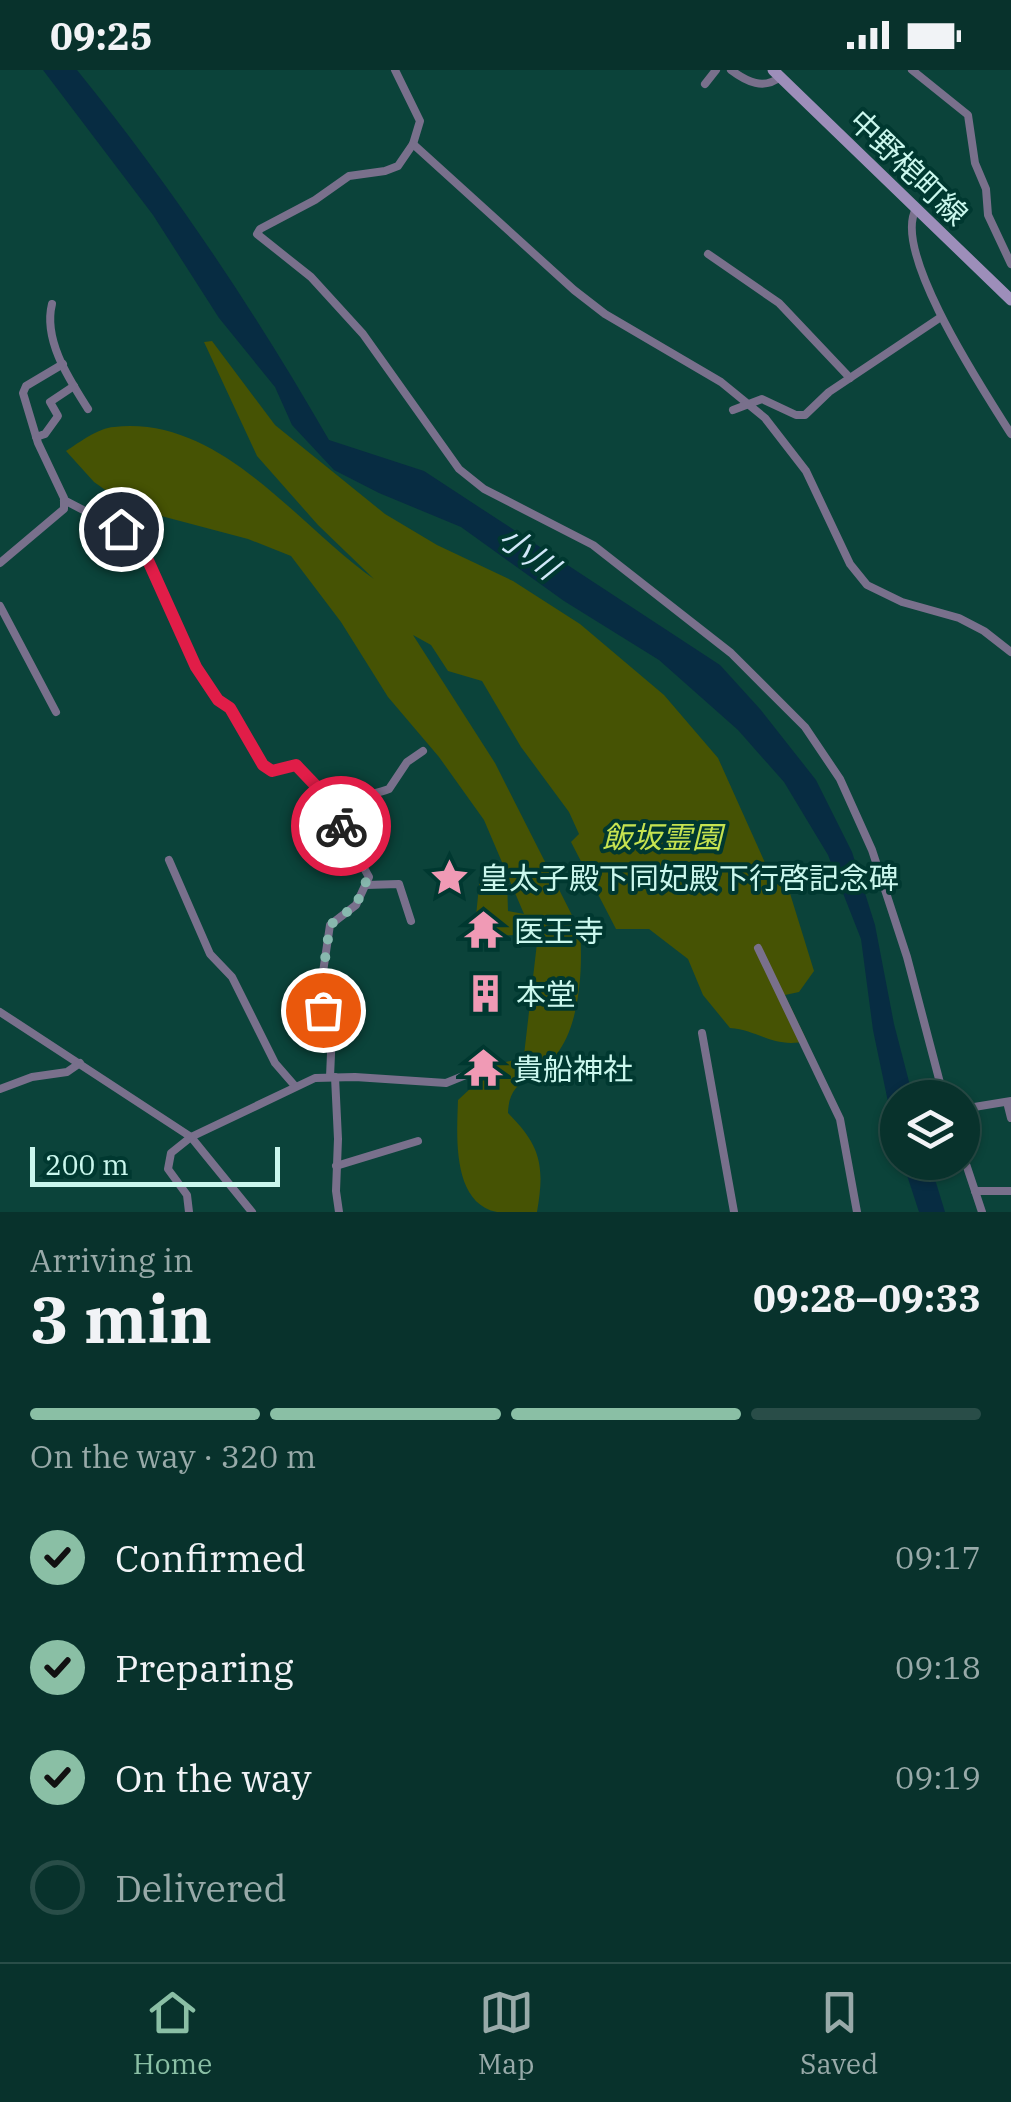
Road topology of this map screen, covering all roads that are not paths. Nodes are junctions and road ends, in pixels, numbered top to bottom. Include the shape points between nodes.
1 (395, 70) edge
2 (716, 70) edge
3 (731, 70) edge
4 (912, 70) edge
5 (776, 74) edge
6 (705, 84) dead end
7 (413, 144) junction
8 (916, 208) junction
9 (708, 254) dead end
10 (1011, 264) edge
11 (1011, 300) edge
12 (52, 304) dead end
13 (941, 318) junction
14 (63, 364) junction
15 (850, 378) junction
16 (74, 386) junction
17 (750, 403) junction
18 (88, 409) dead end
19 (733, 410) dead end
20 (1011, 434) edge
21 (36, 436) junction
22 (64, 500) junction
23 (0, 563) edge
24 (0, 606) edge
25 (1011, 652) edge
26 (56, 712) dead end
27 (423, 751) dead end
28 (338, 809) junction
29 (168, 860) dead end
30 (366, 885) junction
31 (412, 921) dead end
32 (758, 948) dead end
33 (0, 1012) edge
34 (702, 1033) dead end
35 (80, 1064) junction
36 (478, 1070) dead end
37 (332, 1077) junction
38 (939, 1080) edge
39 (295, 1086) junction
40 (0, 1089) edge
41 (1009, 1101) edge
42 (980, 1105) edge
43 (1011, 1118) edge
44 (191, 1137) junction
45 (418, 1140) dead end
46 (336, 1166) junction
47 (971, 1180) edge
48 (1011, 1190) edge
49 (974, 1191) junction
50 (856, 1211) edge
51 (190, 1212) edge
52 (252, 1212) edge
53 (339, 1212) edge
54 (734, 1212) edge
55 (982, 1212) edge

1 - 7 street via 419,116
2 - 6 street
3 - 5 street via 762,86
4 - 10 street via 968,115 988,215
5 - 8 main road, 中野梍町線
7 - 17 street via 605,314
7 - 38 street via 395,168 348,176 257,234 311,277 362,334 459,469 592,545 731,653 805,727 840,779 872,850
8 - 11 main road, 中野梍町線
8 - 13 street via 911,220 922,276
9 - 15 street via 784,307
12 - 14 street via 50,328
13 - 15 street
13 - 20 street
14 - 16 street
14 - 21 street via 23,389
15 - 17 street via 802,416 762,399
16 - 18 street
16 - 21 street via 50,402 58,416
17 - 19 street
17 - 25 street via 794,451 850,564 867,584 958,618
21 - 22 street
22 - 23 street via 59,516
22 - 28 street via 136,539 196,667 263,765 272,771 296,765
24 - 26 street
27 - 28 street via 389,789
28 - 30 street via 338,822 367,870
29 - 39 street via 210,954 232,978 275,1064
30 - 31 street via 399,884
30 - 37 street via 356,905 330,925 319,1000 332,1030
32 - 50 street via 840,1119
33 - 35 street
34 - 54 street
35 - 40 street
35 - 44 street
36 - 37 street via 446,1082
37 - 39 street
37 - 46 street
39 - 44 street
41 - 42 street
41 - 43 street
44 - 51 street via 168,1160
44 - 52 street
45 - 46 street
46 - 53 street
47 - 49 street
48 - 49 street
49 - 55 street

